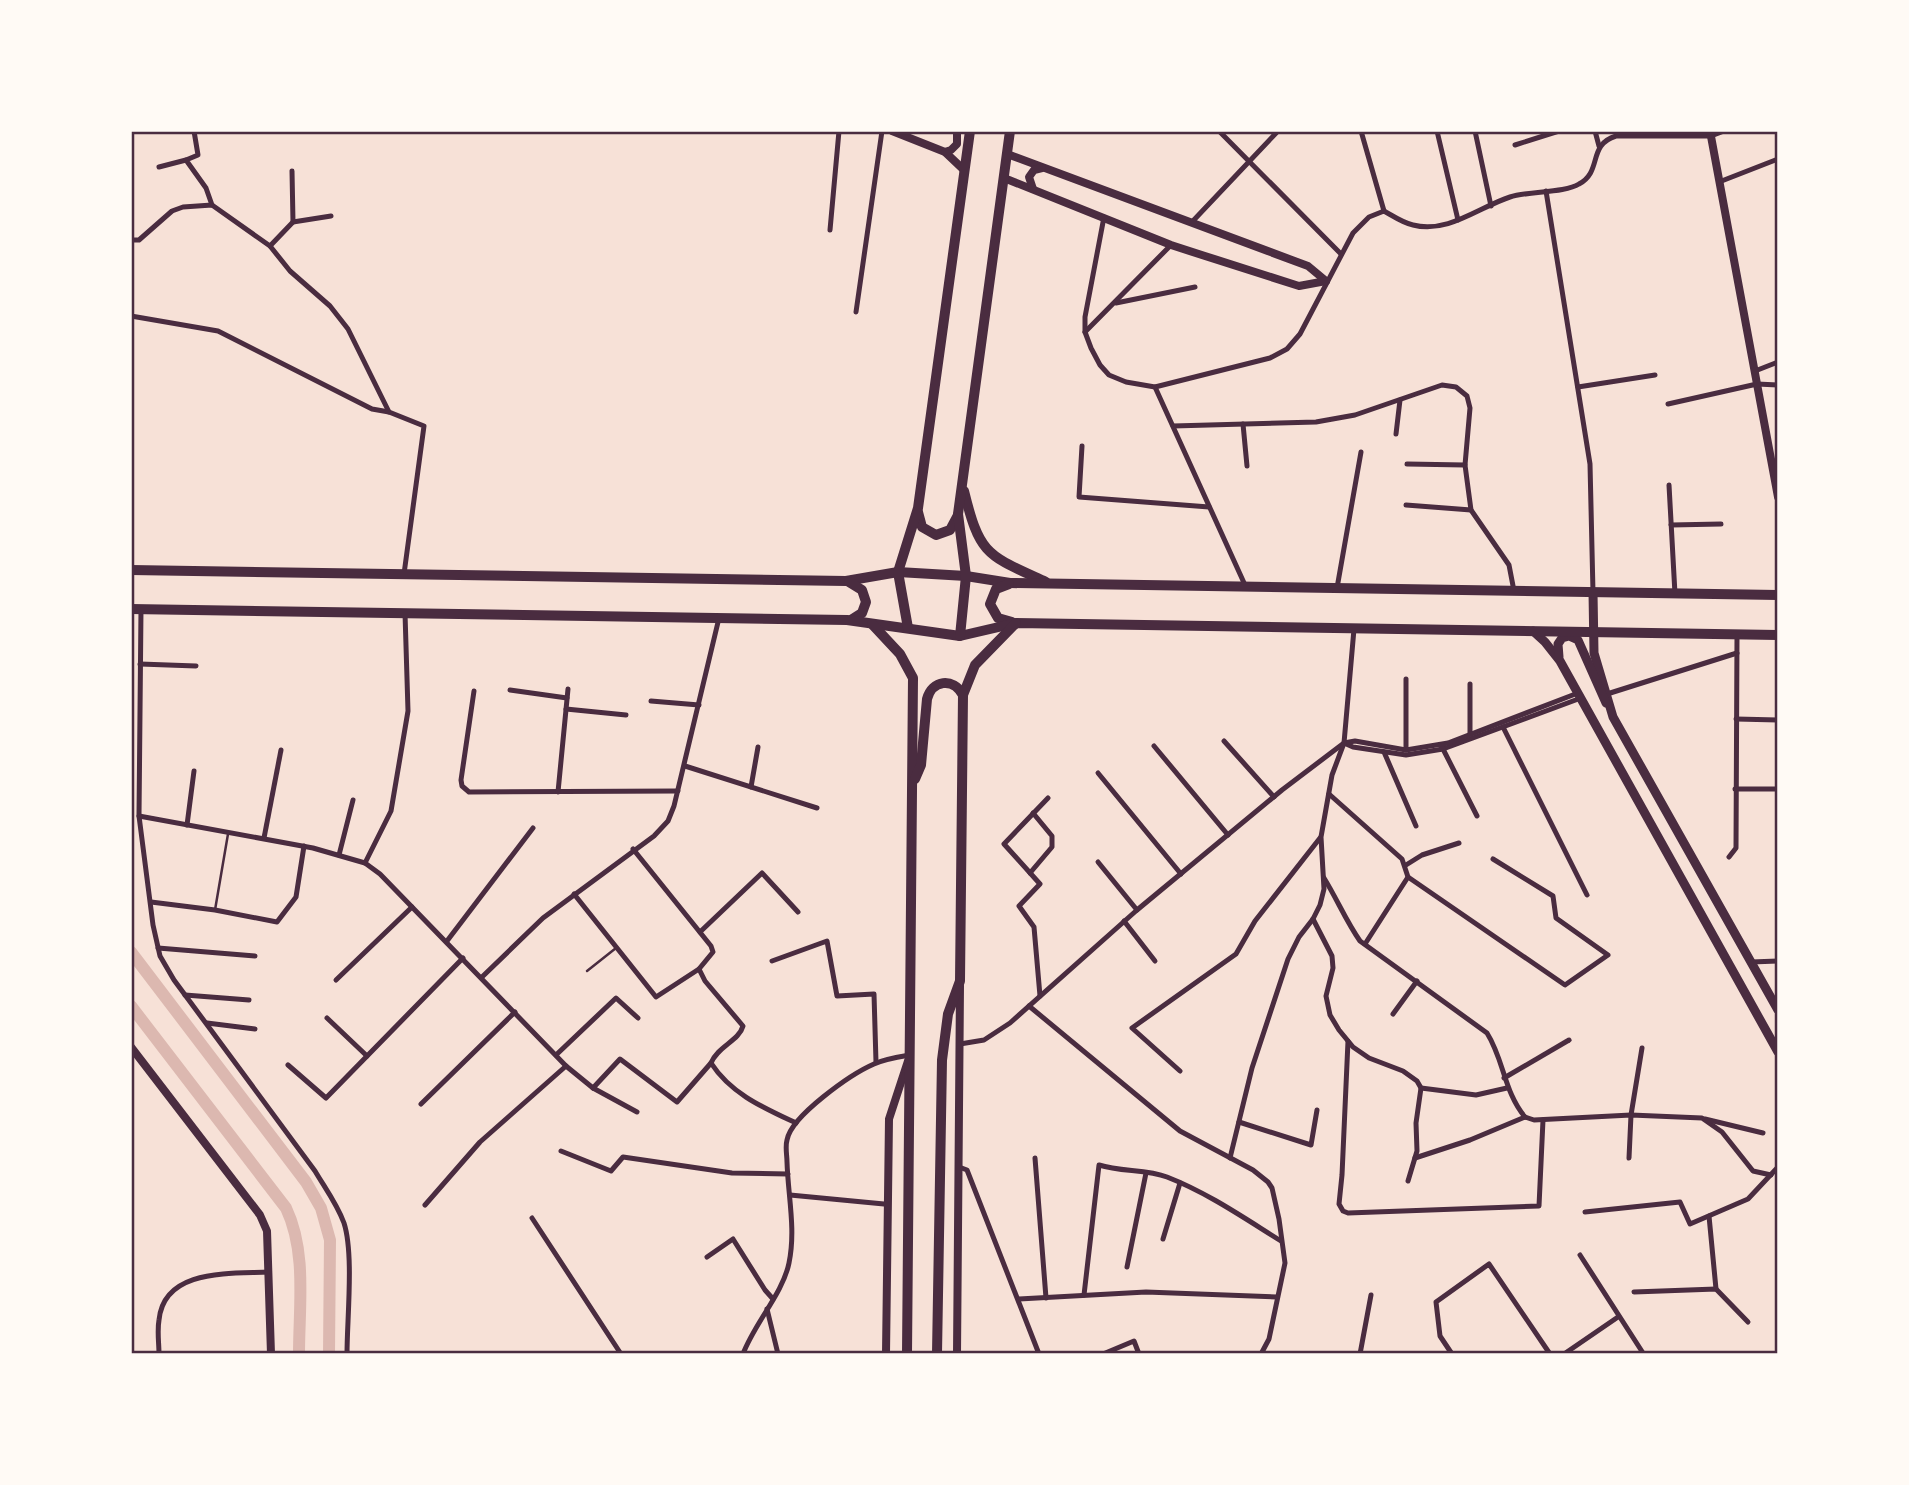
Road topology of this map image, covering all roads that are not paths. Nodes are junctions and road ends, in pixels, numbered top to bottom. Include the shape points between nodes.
1 (194, 131) edge
2 (839, 131) edge
3 (881, 131) edge
4 (892, 131) edge
5 (957, 131) edge
6 (970, 131) edge
7 (1010, 131) edge
8 (1219, 131) edge
9 (1278, 131) edge
10 (1361, 131) edge
11 (1437, 131) edge
12 (1475, 131) edge
13 (1559, 131) edge
14 (1595, 131) edge
15 (1724, 131) edge
16 (1711, 134) edge
17 (1515, 145) dead end
18 (1599, 146) junction
19 (945, 152) junction
20 (1007, 154) junction
21 (1778, 159) edge
22 (186, 160) junction
23 (1249, 162) junction
24 (159, 167) dead end
25 (1042, 168) junction
26 (964, 170) junction
27 (292, 171) dead end
28 (1004, 178) junction
29 (1719, 182) junction
30 (1033, 189) junction
31 (1546, 191) junction
32 (212, 205) junction
33 (1491, 206) junction
34 (1384, 211) junction
35 (331, 216) dead end
36 (1104, 216) junction
37 (1458, 220) junction
38 (293, 222) junction
39 (1191, 224) junction
40 (830, 230) dead end
41 (131, 240) edge
42 (1171, 245) junction
43 (270, 246) junction
44 (1341, 254) junction
45 (1326, 281) junction
46 (1195, 287) dead end
47 (1116, 303) junction
48 (856, 312) dead end
49 (131, 316) edge
50 (1085, 332) junction
51 (1778, 362) edge
52 (1755, 371) junction
53 (1655, 375) dead end
54 (1757, 384) junction
55 (1778, 384) edge
56 (1155, 387) junction
57 (1578, 387) junction
58 (1400, 400) junction
59 (1668, 404) dead end
60 (389, 412) junction
61 (1243, 425) junction
62 (1173, 426) junction
63 (1396, 434) dead end
64 (1082, 446) dead end
65 (1361, 452) dead end
66 (1774, 458) edge
67 (1407, 464) dead end
68 (1465, 465) junction
69 (1247, 466) dead end
70 (962, 484) junction
71 (1669, 485) dead end
72 (1778, 497) edge
73 (1406, 505) dead end
74 (1209, 507) junction
75 (918, 508) junction
76 (1471, 510) junction
77 (958, 513) junction
78 (1721, 524) dead end
79 (1671, 525) junction
80 (131, 570) edge
81 (898, 572) junction
82 (404, 574) junction
83 (966, 576) junction
84 (846, 581) junction
85 (1010, 583) junction
86 (1050, 584) junction
87 (1246, 587) junction
88 (1337, 589) junction
89 (1514, 591) junction
90 (1593, 592) junction
91 (1675, 594) junction
92 (1778, 595) edge
93 (136, 609) edge
94 (405, 613) junction
95 (719, 618) junction
96 (847, 620) junction
97 (872, 623) junction
98 (1016, 623) junction
99 (908, 628) junction
100 (1354, 628) junction
101 (1533, 631) junction
102 (1594, 632) junction
103 (1737, 635) junction
104 (1778, 635) edge
105 (960, 636) junction
106 (1737, 653) junction
107 (1560, 661) junction
108 (140, 664) junction
109 (196, 666) dead end
110 (1406, 678) dead end
111 (1470, 684) dead end
112 (568, 689) dead end
113 (510, 690) dead end
114 (474, 691) dead end
115 (1607, 694) junction
116 (963, 695) junction
117 (1580, 696) junction
118 (567, 698) junction
119 (651, 701) dead end
120 (699, 705) junction
121 (566, 709) junction
122 (626, 715) dead end
123 (1614, 717) junction
124 (1736, 719) junction
125 (1778, 720) edge
126 (1503, 727) junction
127 (1470, 733) junction
128 (1224, 741) dead end
129 (1344, 743) junction
130 (1154, 746) dead end
131 (1442, 746) junction
132 (758, 747) dead end
133 (281, 750) dead end
134 (1406, 750) junction
135 (1384, 751) junction
136 (685, 766) junction
137 (194, 771) dead end
138 (1098, 773) dead end
139 (913, 785) junction
140 (139, 787) junction
141 (751, 787) junction
142 (1735, 789) junction
143 (1778, 789) edge
144 (131, 790) edge
145 (678, 791) junction
146 (558, 792) junction
147 (1329, 794) junction
148 (1274, 797) junction
149 (1048, 798) dead end
150 (353, 800) dead end
151 (817, 808) dead end
152 (1033, 813) junction
153 (1477, 816) dead end
154 (139, 817) junction
155 (187, 825) junction
156 (1416, 826) dead end
157 (533, 828) dead end
158 (228, 832) junction
159 (1228, 835) junction
160 (1321, 837) junction
161 (264, 838) junction
162 (1459, 843) dead end
163 (304, 846) junction
164 (633, 849) junction
165 (339, 855) junction
166 (1729, 857) dead end
167 (1493, 859) dead end
168 (1098, 862) dead end
169 (365, 863) junction
170 (1406, 865) junction
171 (1030, 873) junction
172 (1181, 874) junction
173 (1323, 877) junction
174 (1408, 877) junction
175 (574, 894) junction
176 (1587, 895) dead end
177 (151, 902) junction
178 (412, 907) junction
179 (215, 910) junction
180 (1138, 910) junction
181 (798, 912) dead end
182 (1313, 919) junction
183 (1124, 921) junction
184 (700, 932) junction
185 (447, 942) junction
186 (1365, 944) junction
187 (158, 948) junction
188 (616, 948) junction
189 (255, 956) dead end
190 (463, 958) junction
191 (772, 961) dead end
192 (1155, 961) dead end
193 (1778, 961) edge
194 (1751, 962) junction
195 (699, 969) junction
196 (587, 971) dead end
197 (482, 976) junction
198 (336, 980) dead end
199 (960, 981) junction
200 (1417, 981) junction
201 (186, 995) junction
202 (1040, 996) junction
203 (249, 1000) dead end
204 (1029, 1006) junction
205 (1778, 1010) edge
206 (515, 1012) junction
207 (1394, 1014) dead end
208 (327, 1018) dead end
209 (638, 1018) dead end
210 (207, 1023) junction
211 (256, 1029) dead end
212 (1569, 1040) dead end
213 (1348, 1041) junction
214 (960, 1044) junction
215 (131, 1046) edge
216 (1642, 1048) dead end
217 (1778, 1052) edge
218 (556, 1055) junction
219 (910, 1055) junction
220 (367, 1056) junction
221 (876, 1062) junction
222 (711, 1063) junction
223 (288, 1065) dead end
224 (566, 1066) junction
225 (1180, 1071) dead end
226 (1504, 1078) junction
227 (593, 1088) junction
228 (1421, 1088) junction
229 (1507, 1088) junction
230 (421, 1104) dead end
231 (1317, 1110) dead end
232 (637, 1112) dead end
233 (1631, 1115) junction
234 (1525, 1117) junction
235 (1702, 1118) junction
236 (1543, 1119) junction
237 (1239, 1122) junction
238 (796, 1123) junction
239 (1763, 1133) dead end
240 (561, 1151) dead end
241 (1230, 1157) junction
242 (1035, 1158) dead end
243 (1415, 1158) junction
244 (1629, 1158) dead end
245 (958, 1167) junction
246 (1778, 1167) edge
247 (1146, 1173) junction
248 (788, 1174) junction
249 (1771, 1175) junction
250 (1408, 1181) dead end
251 (1180, 1183) junction
252 (790, 1195) junction
253 (884, 1204) dead end
254 (425, 1205) dead end
255 (1585, 1212) dead end
256 (1709, 1216) junction
257 (532, 1218) dead end
258 (1163, 1238) dead end
259 (1281, 1241) junction
260 (1580, 1255) dead end
261 (707, 1257) dead end
262 (1127, 1267) dead end
263 (269, 1272) junction
264 (1716, 1289) junction
265 (1634, 1292) dead end
266 (1371, 1295) dead end
267 (1084, 1296) junction
268 (1046, 1297) junction
269 (1277, 1297) junction
270 (773, 1299) junction
271 (1020, 1299) junction
272 (767, 1308) junction
273 (1618, 1317) junction
274 (1748, 1322) dead end
275 (1643, 1353) edge
276 (159, 1354) edge
277 (271, 1354) edge
278 (347, 1354) edge
279 (621, 1354) edge
280 (743, 1354) edge
281 (778, 1354) edge
282 (886, 1354) edge
283 (907, 1354) edge
284 (937, 1354) edge
285 (957, 1354) edge
286 (1039, 1354) edge
287 (1103, 1354) edge
288 (1139, 1354) edge
289 (1261, 1354) edge
290 (1360, 1354) edge
291 (1452, 1354) edge
292 (1550, 1354) edge
293 (1564, 1354) edge

1 - 22 street via 198,155
2 - 40 street
3 - 48 street
4 - 19 main road
5 - 19 main road via 957,144
6 - 26 highway
7 - 20 highway
8 - 23 street
9 - 23 street
10 - 34 street
11 - 37 street
12 - 33 street
13 - 17 street
14 - 18 street
15 - 16 street
16 - 18 street via 1616,136
16 - 29 main road
18 - 31 street via 1588,178 1577,186
19 - 26 main road
20 - 25 main road
20 - 28 highway
21 - 29 street
22 - 24 street
22 - 32 street
23 - 39 street
23 - 44 street
25 - 30 main road via 1029,177
25 - 39 main road
26 - 75 highway
27 - 38 street
28 - 30 main road
28 - 70 highway
29 - 52 main road
30 - 36 main road
31 - 33 street via 1510,197
31 - 57 street
32 - 41 street via 172,211 139,240
32 - 43 street
33 - 37 street
34 - 37 street via 1415,226
34 - 44 street via 1369,217
35 - 38 street
36 - 42 main road
36 - 50 street
38 - 43 street
39 - 45 main road via 1308,266
42 - 45 main road via 1299,286
42 - 47 street
43 - 60 street via 348,329
44 - 45 street
45 - 56 street via 1300,334 1287,349 1270,358
46 - 47 street
47 - 50 street
49 - 60 street via 218,331 372,409
50 - 56 street via 1109,375
51 - 52 street
52 - 54 main road
53 - 57 street
54 - 55 street
54 - 59 street
54 - 66 main road
56 - 62 street
57 - 90 street via 1590,464
58 - 61 street via 1316,422
58 - 63 street
58 - 68 street via 1442,385 1456,387 1467,396
60 - 82 street via 424,426
61 - 62 street
61 - 69 street
62 - 74 street
64 - 74 street via 1079,497
65 - 88 street
66 - 72 main road
67 - 68 street
68 - 76 street
70 - 77 highway
70 - 86 highway via 984,546 1005,563
71 - 79 street
73 - 76 street
74 - 87 street
75 - 77 highway via 922,527 936,535 950,530
75 - 81 highway
76 - 89 street via 1510,565
77 - 83 highway
78 - 79 street
79 - 91 street
80 - 82 highway
81 - 83 highway
81 - 84 highway
81 - 99 highway
82 - 84 highway
83 - 85 highway
83 - 105 highway
84 - 96 highway via 862,590 866,602 860,616
85 - 86 highway
85 - 98 highway via 996,589 990,604 998,618
86 - 87 highway
87 - 88 highway
88 - 89 highway
89 - 90 highway
90 - 91 highway
90 - 102 main road
91 - 92 highway
93 - 94 highway
93 - 108 street
94 - 95 highway
94 - 169 street via 408,711 391,810
95 - 96 highway
95 - 120 street
96 - 97 highway
97 - 99 highway
97 - 139 highway via 900,654 913,678
98 - 100 highway
98 - 105 highway
98 - 116 highway via 975,665
99 - 105 highway
100 - 101 highway
100 - 129 street
101 - 102 highway
101 - 107 main road
102 - 103 highway
102 - 115 main road via 1594,653
103 - 104 highway
103 - 106 street
106 - 115 street
106 - 124 street
107 - 117 main road
107 - 123 main road via 1559,640 1576,638
108 - 109 street
108 - 140 street
110 - 134 street
111 - 127 street
112 - 118 street
113 - 118 street
114 - 146 street via 462,786 476,793
115 - 123 main road
116 - 139 highway via 946,682 930,690 921,765
116 - 199 highway
117 - 126 street
117 - 127 street
117 - 217 main road
118 - 121 street
119 - 120 street
120 - 136 street
121 - 122 street
121 - 146 street
123 - 194 main road
124 - 125 street
124 - 142 street
126 - 131 street
126 - 176 street
127 - 131 street
128 - 148 street
129 - 134 street
129 - 135 street
129 - 147 street
129 - 148 street
130 - 159 street
131 - 134 street
131 - 135 street via 1406,755
131 - 153 street
132 - 141 street
133 - 161 street
135 - 156 street
136 - 141 street
136 - 145 street
137 - 155 street
138 - 172 street
139 - 219 highway
140 - 144 street
140 - 154 street
141 - 151 street
142 - 143 street
142 - 166 street via 1736,848
145 - 146 street
145 - 164 street via 668,821
147 - 160 street
147 - 170 street
148 - 159 street
149 - 152 street
150 - 165 street
152 - 171 street via 1052,836 1052,846
152 - 171 street via 1004,844
154 - 155 street
154 - 177 street
155 - 158 street
157 - 185 street
158 - 161 street
158 - 179 lane
159 - 172 street
160 - 173 street
160 - 225 street via 1255,921 1236,954 1132,1028
161 - 163 street
162 - 170 street
163 - 165 street
163 - 179 street via 296,897 277,922
164 - 175 street
164 - 184 street
165 - 169 street
167 - 174 street via 1553,896 1556,918 1608,955 1565,985
168 - 180 street
169 - 178 street
170 - 174 street
171 - 202 street via 1040,884 1019,906 1034,927
172 - 180 street
173 - 182 street via 1321,905
173 - 186 street via 1348,924
174 - 186 street
175 - 188 street
175 - 197 street
177 - 179 street
177 - 187 street
178 - 185 street
178 - 198 street
180 - 183 street
181 - 184 street via 762,873
182 - 213 street via 1332,957 1326,996 1330,1015
182 - 237 street via 1287,959
183 - 192 street
183 - 202 street
184 - 195 street via 713,952
185 - 190 street
186 - 200 street
187 - 189 street
187 - 201 street
188 - 195 street via 656,997
188 - 196 lane
190 - 197 street
190 - 220 street
191 - 221 street via 827,941 837,996 874,994
193 - 194 street
194 - 205 main road
195 - 222 street via 743,1026
197 - 206 street
199 - 214 main road
199 - 284 highway via 948,1014 942,1060
200 - 207 street
200 - 226 street via 1488,1033
201 - 203 street
201 - 210 street
202 - 204 street
204 - 214 street via 984,1040
204 - 241 street via 1180,1132
206 - 218 street
206 - 230 street
208 - 220 street
209 - 218 street via 615,998
210 - 211 street
210 - 278 street via 315,1171 344,1224 348,1244
212 - 226 street
213 - 228 street via 1369,1058 1403,1071
213 - 236 street via 1339,1204 1348,1213 1539,1206
214 - 245 main road
215 - 263 main road via 260,1214 267,1231
216 - 233 street
218 - 224 street
219 - 221 street
219 - 282 main road via 890,1119
219 - 283 highway
220 - 223 street via 326,1098
221 - 238 street via 828,1092
222 - 227 street via 677,1102 620,1059
222 - 238 street via 729,1085 757,1105
224 - 227 street
224 - 254 street via 480,1142
226 - 229 street
227 - 232 street
228 - 229 street via 1476,1095
228 - 243 street
229 - 234 street
231 - 237 street via 1311,1145
233 - 235 street
233 - 236 street
233 - 244 street
234 - 236 street
234 - 243 street
235 - 239 street
235 - 249 street via 1722,1132 1753,1171
237 - 241 street
238 - 248 street via 787,1139
240 - 248 street via 611,1171 623,1157 732,1173
241 - 259 street via 1272,1188
242 - 268 street
243 - 250 street
245 - 271 street via 967,1170
245 - 285 main road
246 - 249 street
247 - 251 street
247 - 262 street
247 - 267 street via 1099,1165
248 - 252 street
249 - 256 street via 1748,1199
251 - 258 street
251 - 259 street
252 - 253 street
252 - 270 street via 789,1266
255 - 256 street via 1681,1202 1690,1224
256 - 264 street
257 - 279 street
259 - 269 street via 1285,1262
260 - 273 street
261 - 270 street via 733,1238
263 - 276 street via 202,1276 174,1290 164,1301 159,1319
263 - 277 main road
264 - 265 street
264 - 274 street
266 - 290 street
267 - 268 street
267 - 269 street via 1146,1292
268 - 271 street
269 - 289 street via 1269,1339
270 - 272 street
271 - 286 street
272 - 280 street
272 - 281 street
273 - 275 street
273 - 293 street
287 - 288 street via 1134,1341
291 - 292 street via 1440,1336 1436,1302 1489,1264

